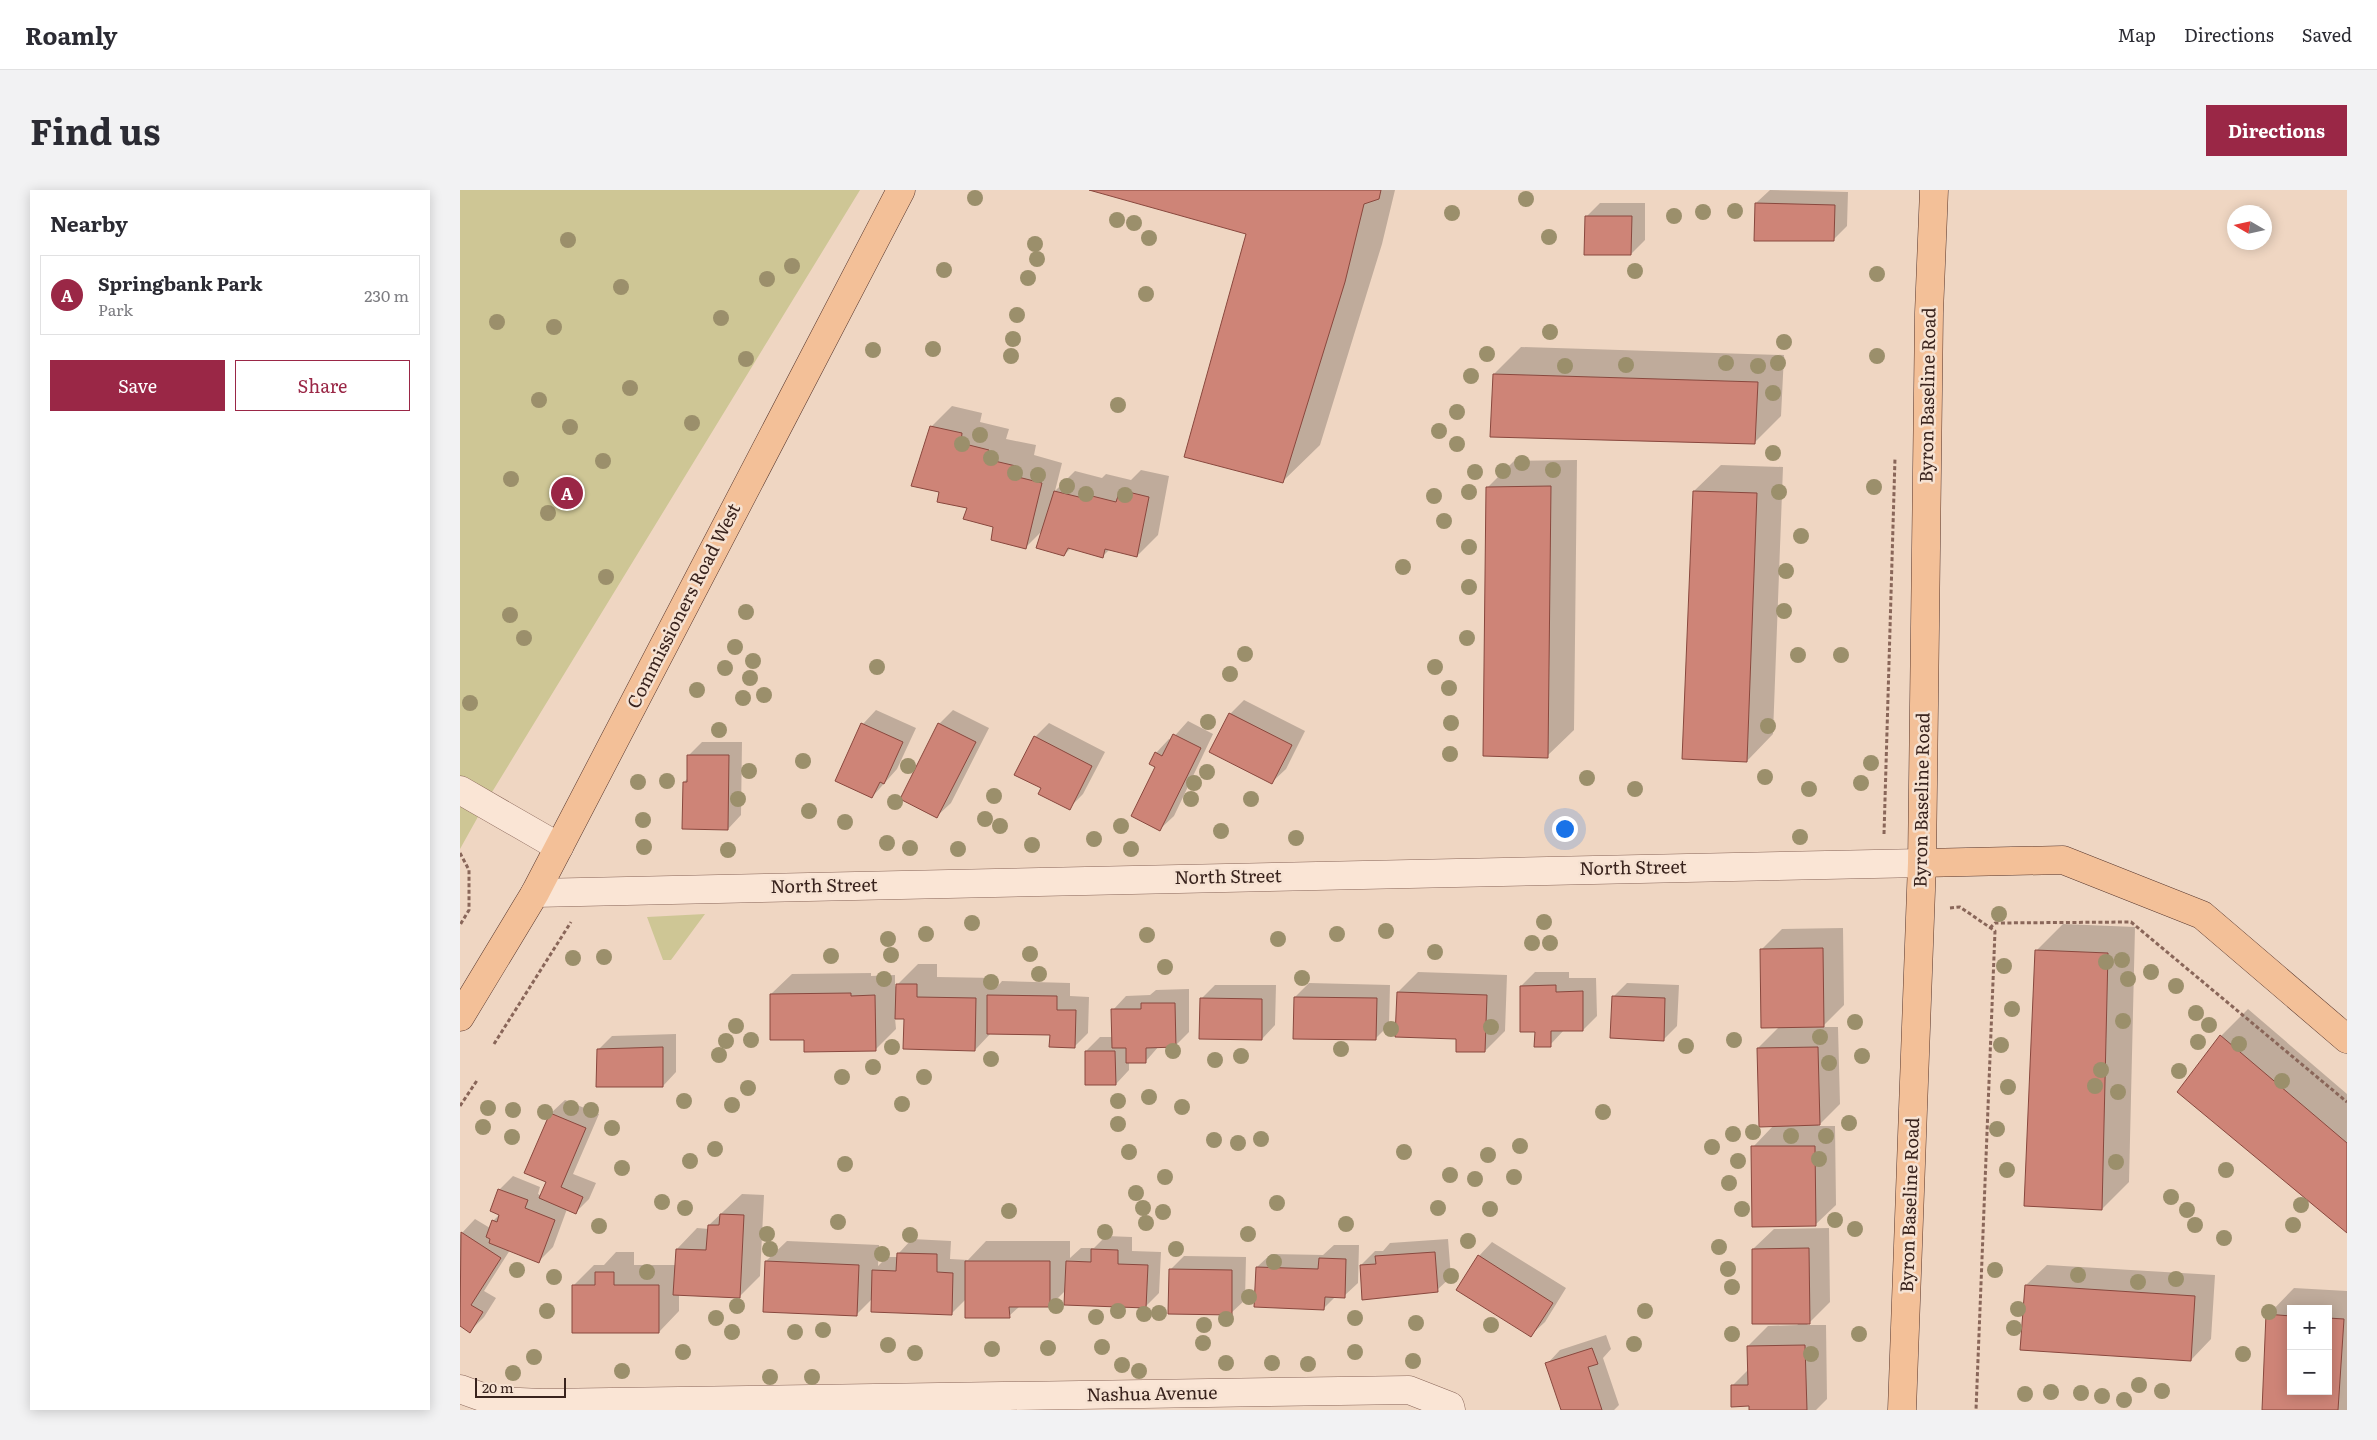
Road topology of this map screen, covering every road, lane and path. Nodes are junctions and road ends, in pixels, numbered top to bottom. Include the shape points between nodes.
1 (901, 190) edge
2 (1934, 190) edge
3 (1895, 451) dead end
4 (460, 790) edge
5 (559, 847) junction
6 (460, 853) edge
7 (1883, 862) junction
8 (1922, 863) junction
9 (535, 893) junction
10 (1920, 910) junction
11 (573, 918) dead end
12 (460, 925) edge
13 (1990, 928) junction
14 (460, 1017) edge
15 (2347, 1040) edge
16 (494, 1044) dead end
17 (478, 1079) dead end
18 (2347, 1102) edge
19 (460, 1106) edge
20 (460, 1389) edge
21 (1451, 1410) edge
22 (1902, 1410) edge
23 (1976, 1410) edge

1 - 5 main road, Commissioners Road West
2 - 8 main road, Byron Baseline Road via 1929,314
3 - 7 path
4 - 5 street
5 - 9 main road, Commissioners Road West
6 - 12 path via 469,870 469,910
7 - 8 street, North Street
7 - 9 street, North Street
8 - 10 main road, Byron Baseline Road
8 - 15 main road via 2063,860 2202,915
9 - 14 main road, Commissioners Road West
10 - 13 path via 1960,908
10 - 22 main road, Byron Baseline Road
11 - 16 path
13 - 18 path via 1995,922 2131,922
13 - 23 path via 1995,931
17 - 19 path
20 - 21 street, Nashua Avenue via 493,1401 543,1402 1409,1390 1450,1406

